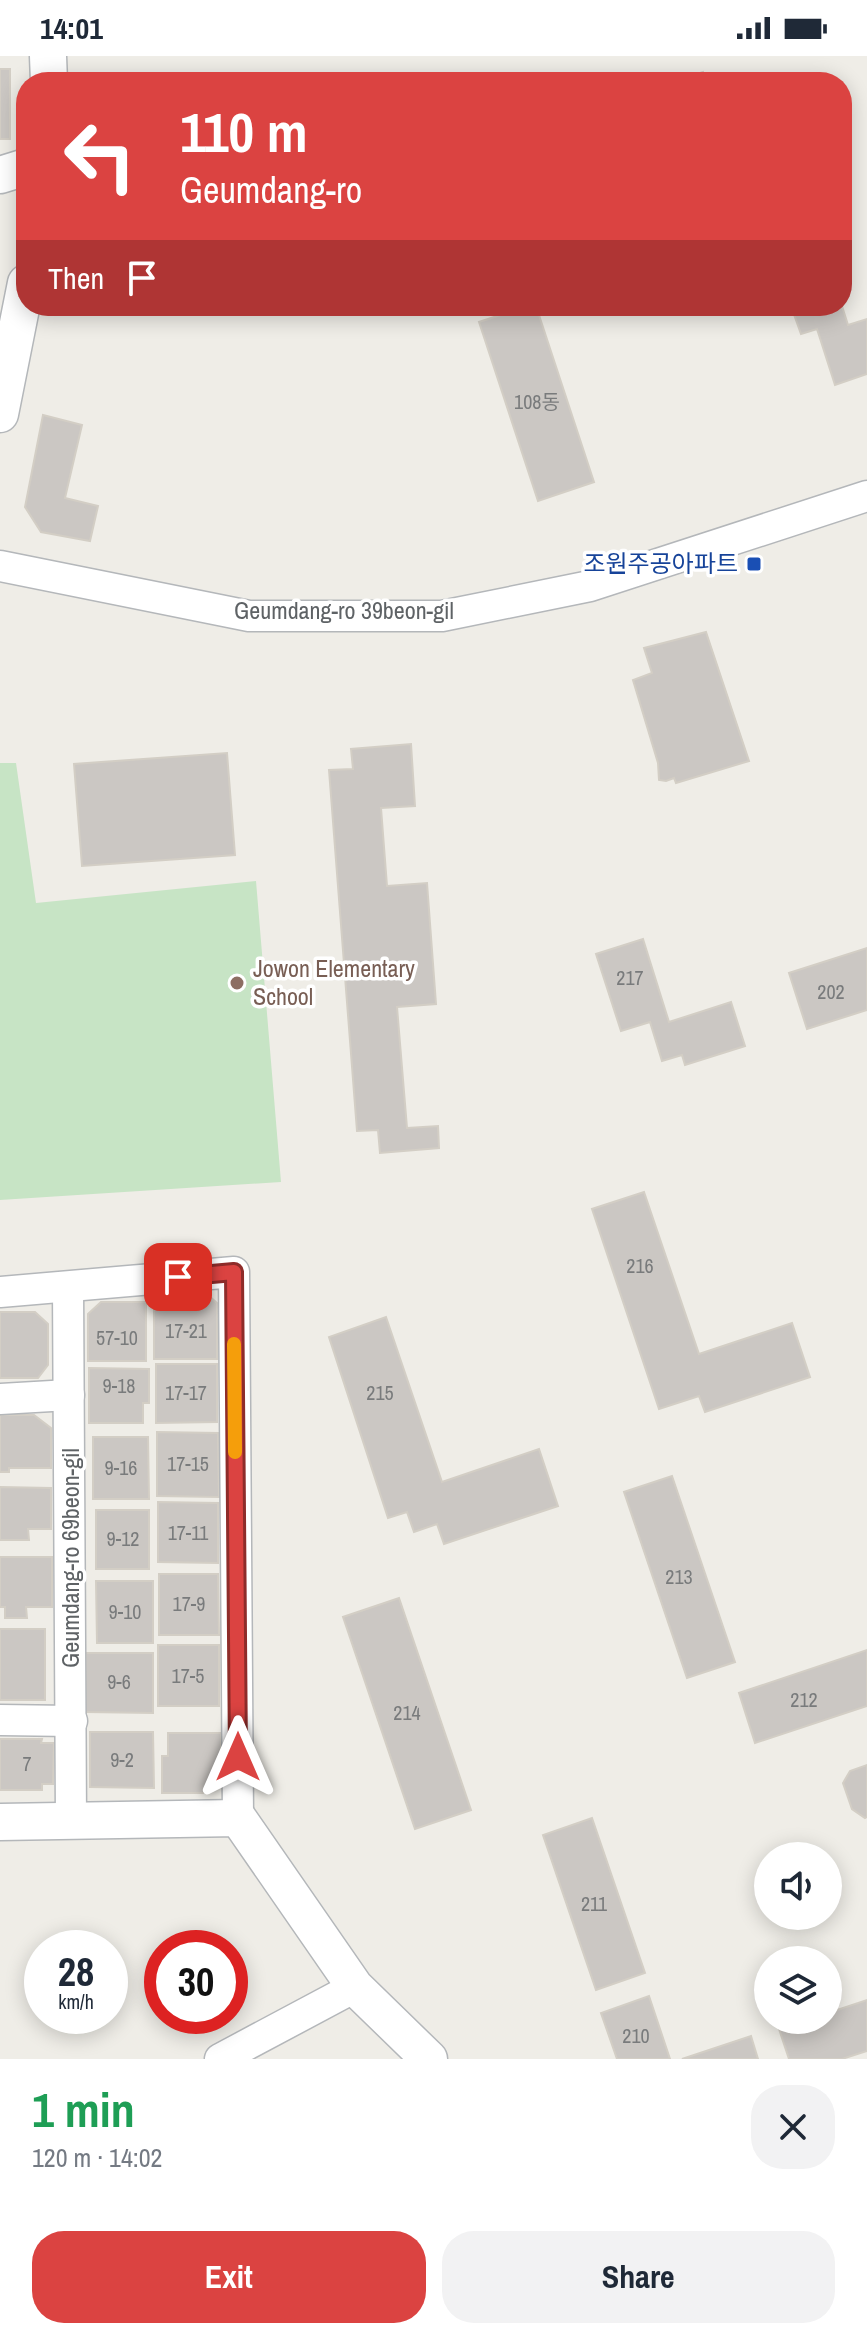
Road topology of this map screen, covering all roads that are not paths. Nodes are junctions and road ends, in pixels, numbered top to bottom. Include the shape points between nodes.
1 (20, 316) edge
2 (1, 410) edge
3 (867, 496) edge
4 (0, 566) edge
5 (68, 1287) junction
6 (0, 1292) edge
7 (69, 1395) junction
8 (0, 1399) edge
9 (0, 1720) edge
10 (72, 1721) junction
11 (238, 1818) junction
12 (71, 1821) junction
13 (0, 1822) edge
14 (355, 1987) junction
15 (220, 2059) edge
16 (429, 2059) edge

1 - 2 street
3 - 4 street, Geumdang-ro 39beon-gil via 590,586 442,616 249,616
5 - 6 street
5 - 7 street, Geumdang-ro 69beon-gil
5 - 11 street via 234,1272
7 - 8 street
7 - 10 street, Geumdang-ro 69beon-gil
9 - 10 street
10 - 12 street, Geumdang-ro 69beon-gil
11 - 12 street
11 - 14 street
12 - 13 street
14 - 15 street
14 - 16 street

